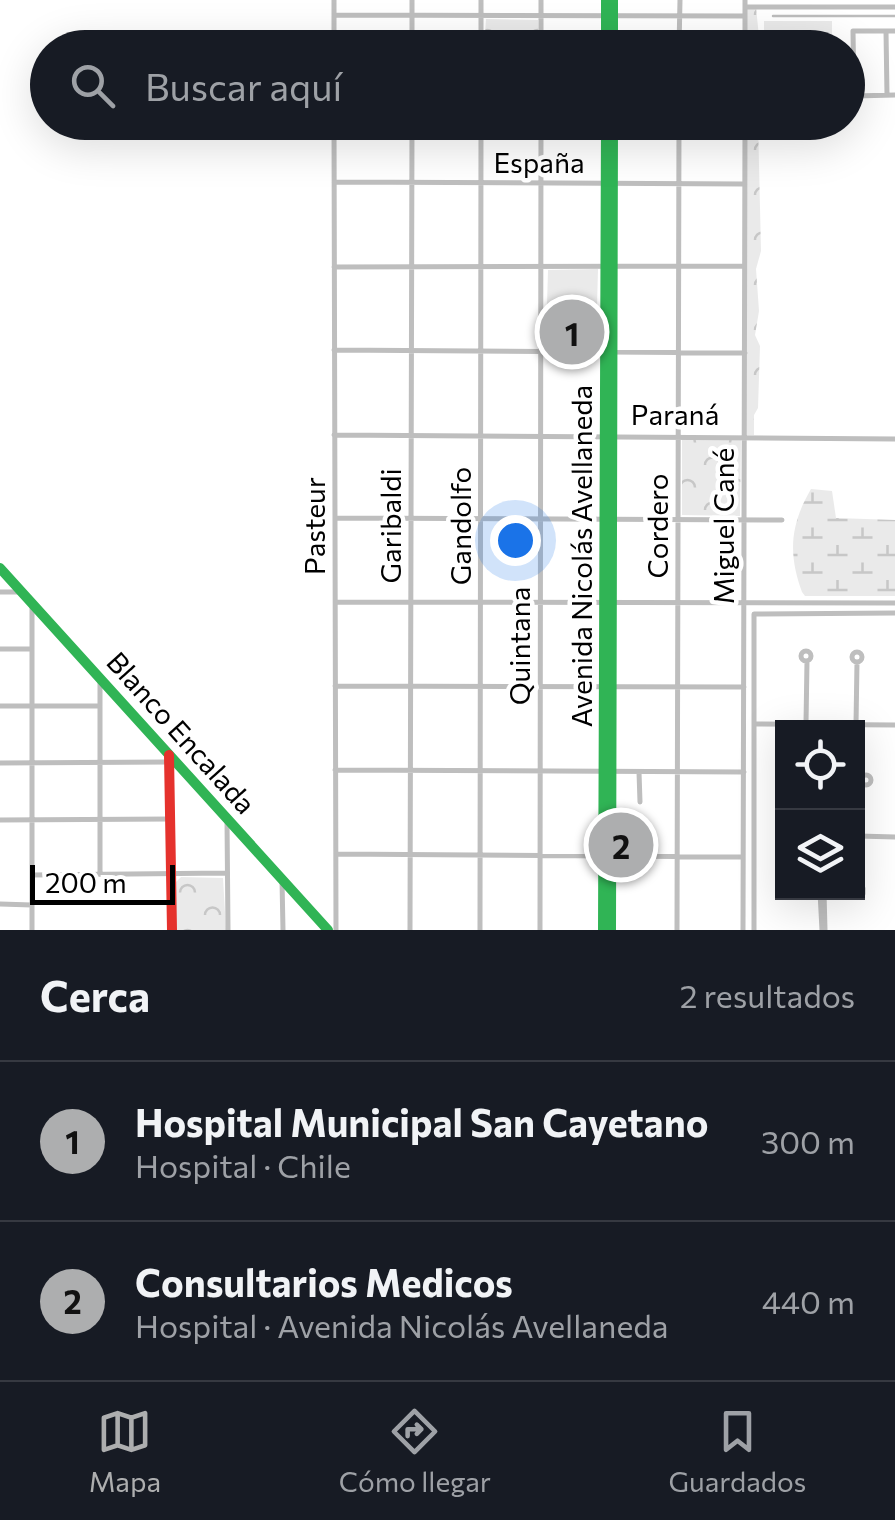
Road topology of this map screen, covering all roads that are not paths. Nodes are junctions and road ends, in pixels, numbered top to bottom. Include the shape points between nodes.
1 (334, 0) edge
2 (412, 0) edge
3 (481, 0) edge
4 (541, 0) edge
5 (609, 0) edge
6 (680, 0) edge
7 (778, 4) edge
8 (814, 4) edge
9 (850, 4) edge
10 (886, 4) edge
11 (895, 7) edge
12 (746, 8) edge
13 (334, 16) junction
14 (412, 16) junction
15 (481, 16) junction
16 (541, 16) junction
17 (609, 16) junction
18 (680, 16) junction
19 (334, 30) edge
20 (412, 30) edge
21 (481, 30) edge
22 (541, 30) edge
23 (609, 30) edge
24 (680, 30) edge
25 (865, 31) edge
26 (886, 31) junction
27 (895, 31) edge
28 (891, 95) edge
29 (865, 96) edge
30 (334, 140) edge
31 (412, 140) edge
32 (481, 140) edge
33 (541, 140) edge
34 (609, 140) edge
35 (679, 140) edge
36 (745, 140) edge
37 (334, 182) junction
38 (412, 182) junction
39 (480, 183) junction
40 (540, 183) junction
41 (609, 184) junction
42 (679, 184) junction
43 (745, 184) junction
44 (480, 266) junction
45 (540, 266) junction
46 (609, 266) junction
47 (679, 266) junction
48 (744, 266) junction
49 (334, 267) junction
50 (412, 267) junction
51 (334, 350) junction
52 (412, 351) junction
53 (481, 351) junction
54 (540, 352) junction
55 (608, 352) junction
56 (678, 352) junction
57 (745, 353) junction
58 (334, 434) junction
59 (411, 435) junction
60 (481, 435) junction
61 (540, 435) junction
62 (608, 435) junction
63 (678, 435) junction
64 (744, 435) junction
65 (895, 439) edge
66 (335, 518) junction
67 (411, 518) junction
68 (481, 519) junction
69 (540, 519) junction
70 (608, 520) junction
71 (678, 520) junction
72 (744, 520) junction
73 (782, 520) dead end
74 (0, 568) edge
75 (0, 592) edge
76 (20, 592) junction
77 (335, 602) junction
78 (411, 602) junction
79 (480, 602) junction
80 (540, 602) junction
81 (608, 602) junction
82 (678, 602) junction
83 (744, 603) junction
84 (895, 603) edge
85 (32, 604) junction
86 (895, 613) edge
87 (32, 648) junction
88 (0, 649) edge
89 (806, 661) dead end
90 (856, 662) dead end
91 (100, 677) junction
92 (335, 686) junction
93 (411, 686) junction
94 (480, 686) junction
95 (540, 686) junction
96 (607, 687) junction
97 (678, 687) junction
98 (744, 687) junction
99 (0, 706) edge
100 (32, 706) junction
101 (100, 706) junction
102 (806, 720) edge
103 (856, 720) edge
104 (756, 724) junction
105 (775, 724) edge
106 (865, 724) edge
107 (895, 725) edge
108 (169, 758) junction
109 (100, 762) junction
110 (0, 763) edge
111 (32, 763) junction
112 (335, 770) junction
113 (410, 770) junction
114 (480, 771) junction
115 (540, 771) junction
116 (608, 771) junction
117 (639, 772) junction
118 (678, 772) junction
119 (744, 772) junction
120 (640, 802) dead end
121 (227, 816) junction
122 (100, 819) junction
123 (171, 819) junction
124 (0, 820) edge
125 (32, 820) junction
126 (865, 836) edge
127 (895, 837) edge
128 (336, 854) junction
129 (410, 854) junction
130 (480, 854) junction
131 (540, 855) junction
132 (607, 856) junction
133 (677, 856) junction
134 (743, 856) junction
135 (32, 874) junction
136 (100, 874) junction
137 (171, 874) junction
138 (227, 874) junction
139 (282, 877) junction
140 (822, 900) edge
141 (0, 904) edge
142 (32, 905) junction
143 (32, 930) edge
144 (172, 930) edge
145 (228, 930) edge
146 (283, 930) edge
147 (328, 930) edge
148 (336, 930) edge
149 (410, 930) edge
150 (480, 930) edge
151 (540, 930) edge
152 (607, 930) edge
153 (677, 930) edge
154 (743, 930) edge
155 (754, 930) edge
156 (824, 930) edge

1 - 13 street
2 - 14 street
3 - 15 street
4 - 16 street
5 - 17 main road
6 - 18 street
7 - 8 street
7 - 12 street
8 - 9 street
9 - 10 street
10 - 11 street
12 - 18 street
13 - 14 street
13 - 19 street
14 - 15 street
14 - 20 street
15 - 16 street
15 - 21 street
16 - 17 street
16 - 22 street
17 - 18 street
17 - 23 main road
18 - 24 street
25 - 26 street
26 - 27 street
26 - 28 street
28 - 29 street
30 - 37 street, Pasteur
31 - 38 street, Garibaldi
32 - 39 street, Gandolfo
33 - 40 street, Quintana
34 - 41 main road, Avenida Nicolás Avellaneda
35 - 42 street, Cordero
36 - 43 street, Miguel Cané
37 - 38 street, España
37 - 49 street, Pasteur
38 - 39 street, España
38 - 50 street, Garibaldi
39 - 40 street, España
39 - 44 street, Gandolfo
40 - 41 street, España
40 - 45 street, Quintana
41 - 42 street, España
41 - 46 main road, Avenida Nicolás Avellaneda
42 - 43 street, España
42 - 47 street, Cordero
43 - 48 street, Miguel Cané
44 - 45 street
44 - 50 street
44 - 53 street, Gandolfo
45 - 46 street
45 - 54 street, Quintana
46 - 47 street
46 - 55 main road, Avenida Nicolás Avellaneda
47 - 48 street
47 - 56 street, Cordero
48 - 57 street, Miguel Cané
49 - 50 street
49 - 51 street, Pasteur
50 - 52 street, Garibaldi
51 - 52 street
51 - 58 street, Pasteur
52 - 53 street
52 - 59 street, Garibaldi
53 - 54 street
53 - 60 street, Gandolfo
54 - 55 street
54 - 61 street, Quintana
55 - 56 street
55 - 62 main road, Avenida Nicolás Avellaneda
56 - 57 street
56 - 63 street, Cordero
57 - 64 street, Miguel Cané
58 - 59 street, Paraná
58 - 66 street, Pasteur
59 - 60 street, Paraná
59 - 67 street, Garibaldi
60 - 61 street, Paraná
60 - 68 street, Gandolfo
61 - 62 street, Paraná
61 - 69 street, Quintana
62 - 63 street, Paraná
62 - 70 main road, Avenida Nicolás Avellaneda
63 - 64 street, Paraná
63 - 71 street, Cordero
64 - 65 street, Paraná
64 - 72 street, Miguel Cané
66 - 67 street
66 - 77 street, Pasteur
67 - 68 street
67 - 78 street, Garibaldi
68 - 69 street
68 - 79 street, Gandolfo
69 - 70 street
69 - 80 street, Quintana
70 - 71 street
70 - 81 main road, Avenida Nicolás Avellaneda
71 - 72 street
71 - 82 street, Cordero
72 - 73 street
72 - 83 street, Miguel Cané
74 - 76 main road, Blanco Encalada
75 - 76 street
76 - 85 main road, Blanco Encalada
77 - 78 street
77 - 92 street, Pasteur
78 - 79 street
78 - 93 street, Garibaldi
79 - 80 street
79 - 94 street, Gandolfo
80 - 81 street
80 - 95 street, Quintana
81 - 82 street
81 - 96 main road, Avenida Nicolás Avellaneda
82 - 83 street
82 - 97 street, Cordero
83 - 84 street
83 - 98 street, Miguel Cané
85 - 87 street
85 - 91 main road, Blanco Encalada
86 - 104 street via 754,614
87 - 88 street
87 - 100 street
89 - 102 street
90 - 103 street
91 - 101 street
91 - 108 main road, Blanco Encalada
92 - 93 street
92 - 112 street, Pasteur
93 - 94 street
93 - 113 street, Garibaldi
94 - 95 street
94 - 114 street, Gandolfo
95 - 96 street
95 - 115 street, Quintana
96 - 97 street
96 - 116 main road, Avenida Nicolás Avellaneda
97 - 98 street
97 - 118 street, Cordero
98 - 119 street, Miguel Cané
99 - 100 street
100 - 101 street
100 - 111 street
101 - 109 street
104 - 105 street
104 - 155 street
106 - 107 street
108 - 109 street
108 - 121 main road, Blanco Encalada
108 - 123 main road
109 - 111 street
109 - 122 street
110 - 111 street
111 - 125 street
112 - 113 street
112 - 128 street, Pasteur
113 - 114 street
113 - 129 street, Garibaldi
114 - 115 street
114 - 130 street, Gandolfo
115 - 116 street
115 - 131 street, Quintana
116 - 117 street
116 - 132 main road, Avenida Nicolás Avellaneda
117 - 118 street
117 - 120 street
118 - 119 street
118 - 133 street, Cordero
119 - 134 street, Miguel Cané
121 - 138 street
121 - 139 main road, Blanco Encalada
122 - 123 street
122 - 125 street
122 - 136 street
123 - 137 main road
124 - 125 street
125 - 135 street
126 - 127 street
128 - 129 street
128 - 148 street, Pasteur
129 - 130 street
129 - 149 street, Garibaldi
130 - 131 street
130 - 150 street, Gandolfo
131 - 132 street
131 - 151 street, Quintana
132 - 133 street
132 - 152 main road, Avenida Nicolás Avellaneda
133 - 134 street
133 - 153 street, Cordero
134 - 154 street, Miguel Cané
135 - 136 street
135 - 142 street
136 - 137 street
137 - 138 street
137 - 144 main road
138 - 145 street
139 - 146 street
139 - 147 main road, Blanco Encalada
140 - 156 street
141 - 142 street
142 - 143 street

